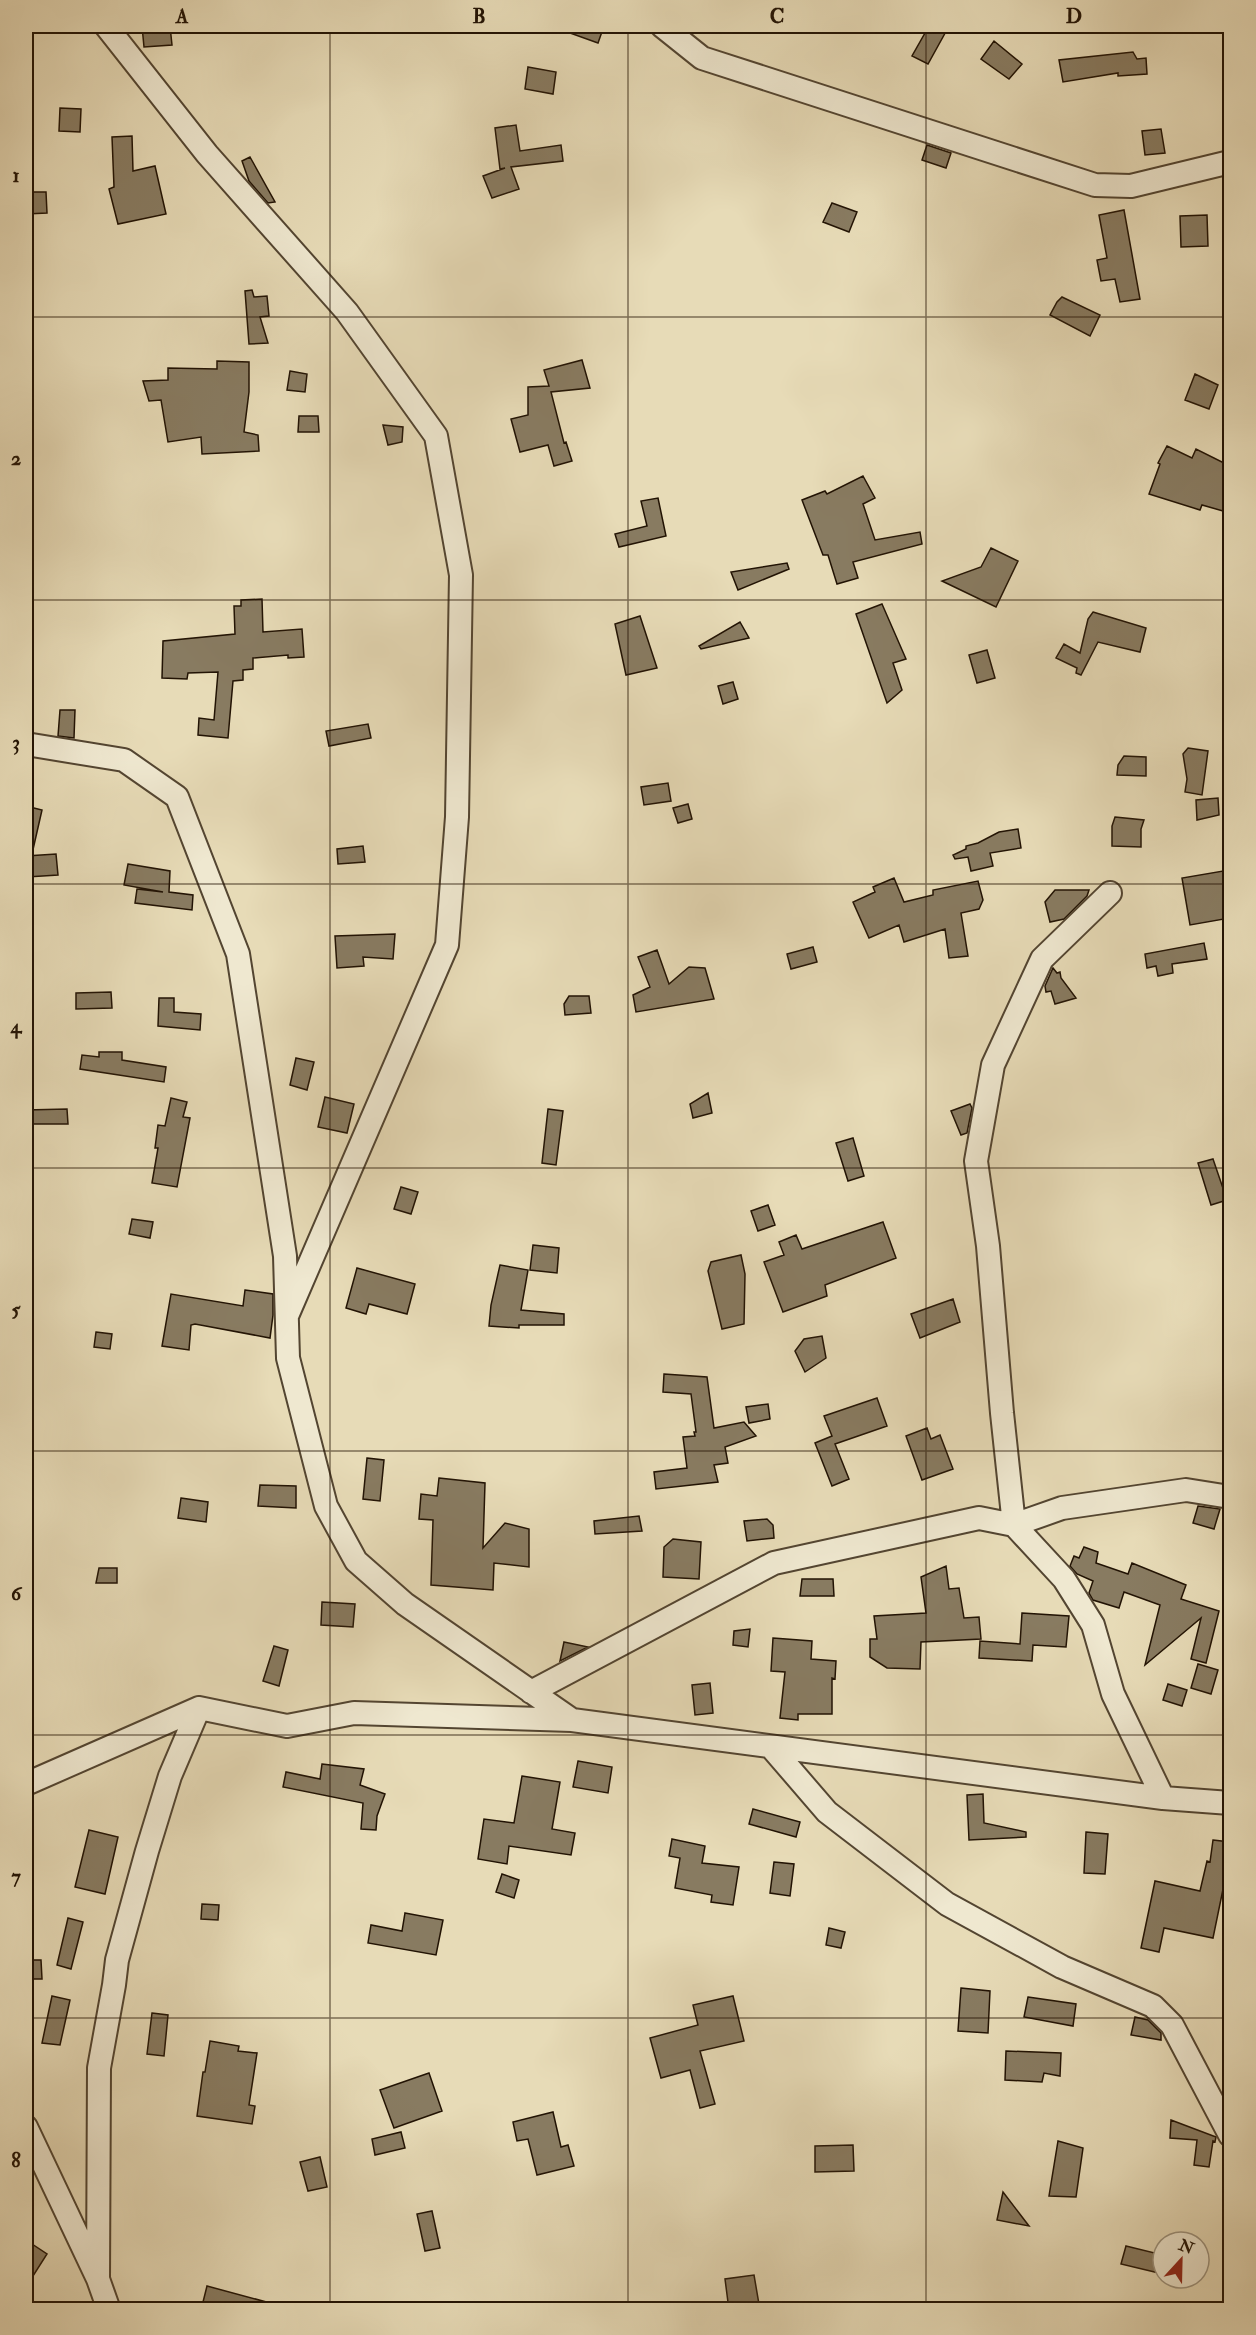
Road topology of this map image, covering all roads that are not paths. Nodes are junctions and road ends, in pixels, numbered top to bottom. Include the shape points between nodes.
1 (106, 26) edge
2 (662, 26) edge
3 (1230, 162) edge
4 (26, 744) edge
5 (1110, 893) dead end
6 (287, 1316) junction
7 (1230, 1497) edge
8 (1014, 1525) junction
9 (531, 1692) junction
10 (200, 1708) junction
11 (572, 1720) junction
12 (771, 1747) junction
13 (26, 1784) edge
14 (1163, 1798) junction
15 (1230, 1803) edge
16 (26, 2127) edge
17 (1230, 2135) edge
18 (98, 2279) junction
19 (109, 2310) edge

1 - 6 street via 207,154 347,312 436,435 461,575 457,817 447,945
2 - 3 street via 702,58 1095,185 1131,186
4 - 6 street via 124,760 177,797 238,954 285,1256
5 - 8 street via 1042,959 993,1065 976,1161 988,1246
6 - 9 street via 288,1358 326,1506 356,1561 405,1604
7 - 8 street via 1186,1490 1062,1508
8 - 9 street via 979,1518 774,1563
8 - 14 street via 1064,1579 1093,1625 1113,1694
9 - 11 street
10 - 11 street via 287,1726 354,1713
10 - 13 street
10 - 18 street via 170,1776 117,1960 99,2068
11 - 12 street
12 - 14 street
12 - 17 street via 827,1812 947,1904 1062,1967 1153,2006 1172,2025
14 - 15 street
16 - 18 street
18 - 19 street

